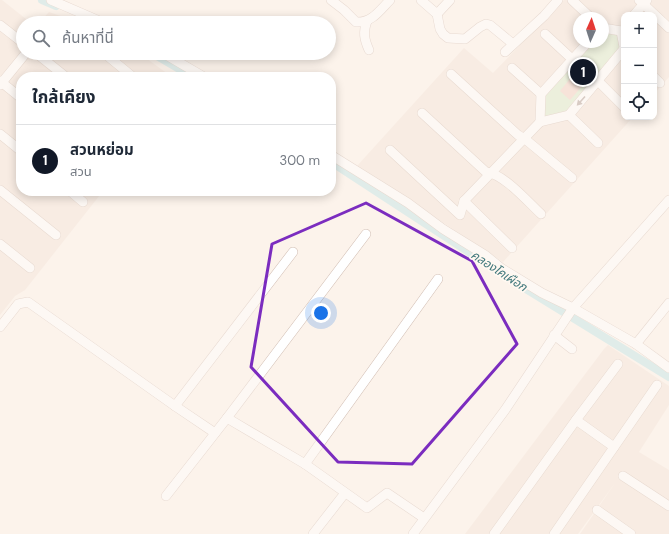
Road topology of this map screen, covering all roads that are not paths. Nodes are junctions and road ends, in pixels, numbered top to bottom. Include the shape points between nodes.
1 (51, 0) edge
2 (331, 0) edge
3 (390, 0) edge
4 (421, 0) edge
5 (450, 0) edge
6 (558, 0) edge
7 (572, 0) edge
8 (643, 1) edge
9 (584, 12) edge
10 (636, 12) edge
11 (437, 14) junction
12 (88, 16) edge
13 (367, 21) junction
14 (0, 25) edge
15 (609, 28) edge
16 (669, 28) edge
17 (621, 29) edge
18 (545, 34) dead end
19 (16, 38) edge
20 (513, 44) junction
21 (582, 48) edge
22 (369, 50) dead end
23 (504, 52) dead end
24 (621, 52) edge
25 (572, 59) junction
26 (20, 60) edge
27 (45, 60) edge
28 (112, 60) edge
29 (175, 60) edge
30 (512, 68) dead end
31 (60, 72) edge
32 (127, 72) edge
33 (195, 72) edge
34 (451, 74) dead end
35 (598, 81) junction
36 (1, 83) edge
37 (16, 94) edge
38 (541, 94) junction
39 (621, 104) edge
40 (422, 113) dead end
41 (569, 114) junction
42 (540, 122) junction
43 (0, 134) edge
44 (525, 139) junction
45 (598, 143) dead end
46 (16, 147) edge
47 (390, 150) dead end
48 (336, 158) edge
49 (492, 172) junction
50 (572, 178) dead end
51 (0, 190) edge
52 (76, 196) edge
53 (669, 200) edge
54 (464, 201) junction
55 (83, 202) dead end
56 (541, 214) dead end
57 (366, 234) dead end
58 (56, 235) dead end
59 (0, 244) edge
60 (512, 248) dead end
61 (293, 252) dead end
62 (30, 268) dead end
63 (438, 279) dead end
64 (669, 304) edge
65 (570, 313) junction
66 (0, 327) edge
67 (554, 336) junction
68 (636, 344) junction
69 (572, 349) dead end
70 (618, 364) dead end
71 (669, 368) edge
72 (657, 385) dead end
73 (175, 406) junction
74 (227, 418) junction
75 (576, 420) junction
76 (215, 433) junction
77 (614, 447) junction
78 (305, 464) junction
79 (623, 476) dead end
80 (345, 493) junction
81 (166, 496) dead end
82 (669, 506) edge
83 (598, 510) dead end
84 (424, 518) junction
85 (313, 534) edge
86 (413, 534) edge
87 (494, 534) edge
88 (554, 534) edge
89 (632, 534) edge

1 - 12 street
2 - 13 street via 356,22
3 - 13 street
4 - 11 street
5 - 11 street
6 - 20 street
7 - 9 street
8 - 10 street
8 - 16 street
11 - 20 street via 440,29 448,38 465,39 486,24
13 - 22 street via 364,35
14 - 19 street
15 - 17 street
18 - 25 street
20 - 23 street
21 - 25 street
24 - 35 street
25 - 38 street
26 - 36 street
27 - 31 street
28 - 32 street
29 - 33 street
30 - 38 street
34 - 44 street
35 - 39 street
35 -> 41 street
36 - 37 street
38 - 42 street
40 - 49 street via 486,172
41 - 42 street
41 - 45 street
42 - 44 street
43 - 46 street
44 - 49 street
44 - 50 street
47 - 54 street via 460,215
48 - 65 street via 408,203
49 - 54 street
49 - 56 street
51 - 58 street
52 - 55 street
53 - 65 street
54 - 60 street
57 - 74 street
59 - 62 street
61 - 73 street
63 - 78 street
64 - 68 street
65 - 67 street
65 - 68 street
66 - 73 street via 18,304 28,302
67 - 69 street
67 - 84 street via 505,410
68 - 71 street
70 - 75 street
72 - 77 street
73 - 76 street
74 - 76 street
74 - 78 street
75 - 77 street
75 - 87 street
76 - 81 street
77 - 88 street
78 - 80 street
79 - 82 street
80 - 84 street via 367,508 387,493
80 - 85 street
83 - 89 street
84 - 86 street

